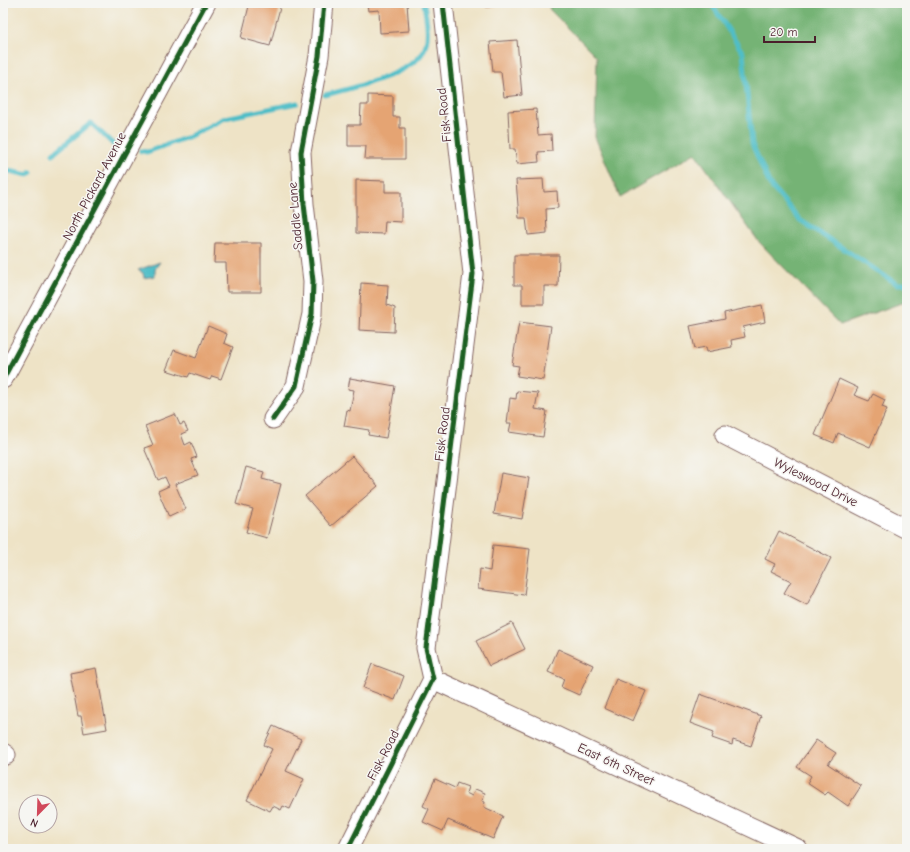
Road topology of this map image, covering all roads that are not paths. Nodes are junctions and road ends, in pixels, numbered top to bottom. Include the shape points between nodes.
1 (206, 3) edge
2 (324, 3) edge
3 (443, 3) edge
4 (3, 379) edge
5 (273, 419) dead end
6 (725, 435) dead end
7 (907, 529) edge
8 (433, 679) junction
9 (348, 849) edge
10 (798, 849) edge

1 - 4 street, North Pickard Avenue
2 - 5 street, Saddle Lane via 319,56 301,152 313,281 312,314 296,386
3 - 8 street, Fisk Road via 473,274 426,648
6 - 7 street, Wyleswood Drive
8 - 9 street, Fisk Road
8 - 10 street, East 6th Street

